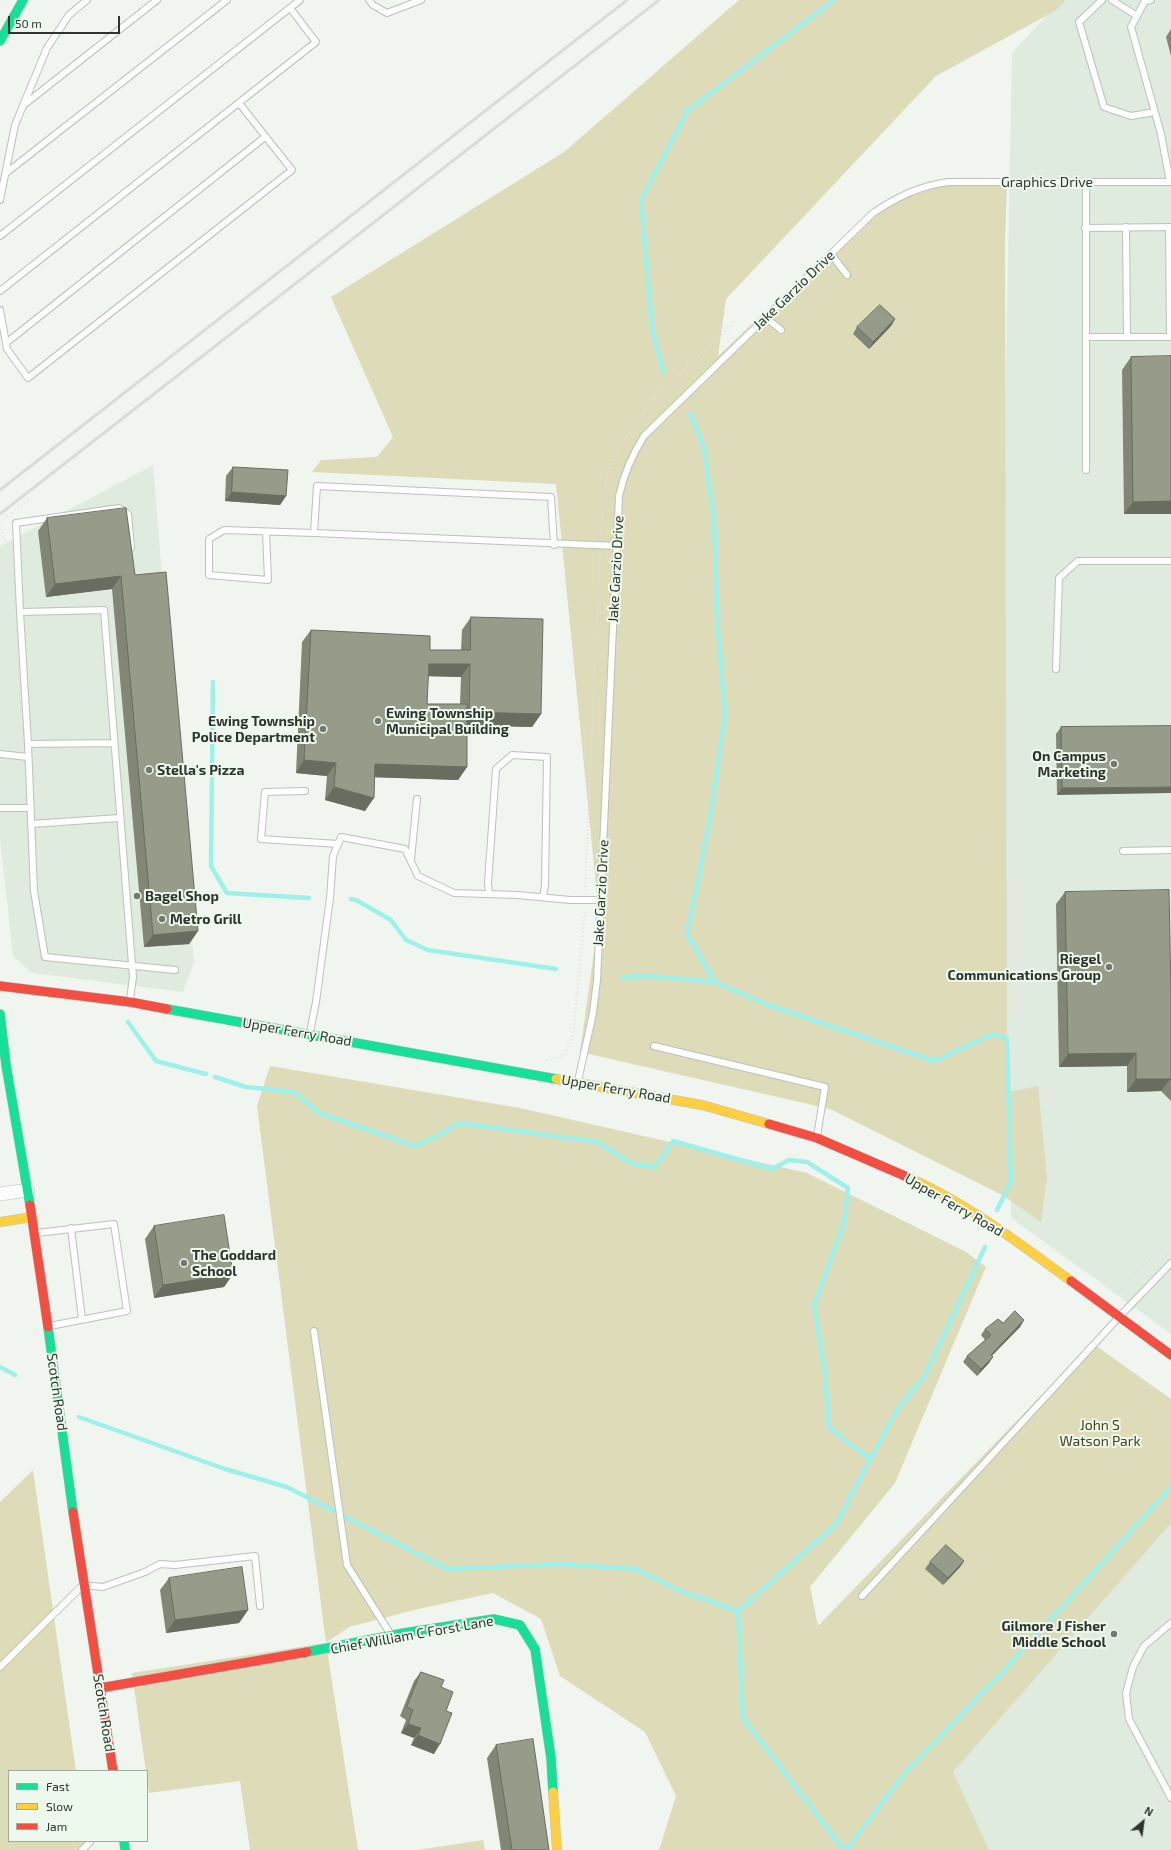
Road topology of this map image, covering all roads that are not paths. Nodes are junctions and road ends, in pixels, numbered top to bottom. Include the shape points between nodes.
1 (23, 0) edge
2 (87, 0) edge
3 (158, 0) edge
4 (227, 0) edge
5 (300, 0) edge
6 (369, 0) edge
7 (421, 0) edge
8 (1102, 0) edge
9 (1112, 0) edge
10 (1151, 0) edge
11 (290, 8) junction
12 (1137, 16) junction
13 (0, 41) edge
14 (239, 103) junction
15 (24, 105) junction
16 (1155, 112) junction
17 (266, 137) junction
18 (6, 173) junction
19 (1086, 182) junction
20 (1170, 182) edge
21 (923, 187) joint
22 (0, 200) edge
23 (1126, 227) junction
24 (1170, 227) edge
25 (1085, 228) junction
26 (0, 236) edge
27 (830, 254) junction
28 (847, 275) dead end
29 (0, 290) edge
30 (0, 310) edge
31 (765, 317) junction
32 (780, 330) dead end
33 (1086, 337) junction
34 (1127, 337) junction
35 (1170, 337) edge
36 (6, 343) junction
37 (1086, 470) dead end
38 (266, 532) junction
39 (314, 534) junction
40 (554, 545) junction
41 (617, 546) junction
42 (132, 558) edge
43 (1171, 561) edge
44 (20, 612) junction
45 (1056, 669) dead end
46 (114, 743) junction
47 (28, 744) junction
48 (0, 754) edge
49 (28, 757) junction
50 (305, 790) dead end
51 (417, 799) dead end
52 (0, 808) edge
53 (30, 808) junction
54 (119, 818) junction
55 (31, 824) junction
56 (338, 844) junction
57 (1171, 850) edge
58 (1123, 851) dead end
59 (411, 860) junction
60 (489, 894) junction
61 (543, 897) junction
62 (601, 900) junction
63 (132, 966) junction
64 (175, 970) dead end
65 (0, 986) edge
66 (130, 1002) junction
67 (0, 1014) edge
68 (309, 1034) junction
69 (654, 1046) dead end
70 (578, 1082) junction
71 (817, 1138) junction
72 (28, 1190) junction
73 (0, 1194) edge
74 (32, 1217) junction
75 (0, 1222) edge
76 (71, 1228) junction
77 (35, 1234) junction
78 (1171, 1263) edge
79 (1120, 1316) junction
80 (82, 1320) junction
81 (48, 1326) junction
82 (314, 1331) dead end
83 (1171, 1355) edge
84 (83, 1585) junction
85 (862, 1596) dead end
86 (260, 1606) dead end
87 (1171, 1622) edge
88 (392, 1636) junction
89 (0, 1667) edge
90 (100, 1688) junction
91 (113, 1770) edge
92 (1171, 1798) edge
93 (90, 1842) dead end
94 (82, 1850) edge
95 (557, 1850) edge

1 - 13 main road
2 - 15 lane via 69,15 48,48
3 - 15 lane
4 - 18 lane
5 - 11 lane
6 - 7 lane via 387,13
8 - 16 lane via 1079,22 1104,107 1131,116
9 - 12 lane
10 - 12 lane via 1145,1
11 - 14 lane via 316,42
11 - 26 lane
12 - 16 lane via 1131,27
14 - 17 lane
14 - 29 lane
15 - 18 lane via 15,125
16 - 20 lane
17 - 36 lane
17 - 36 lane via 292,170 28,378 7,349
18 - 22 lane
19 - 20 lane, Graphics Drive
19 - 21 lane, Graphics Drive via 948,182
19 - 25 lane
21 - 27 lane, Jake Garzio Drive via 894,199 873,213
23 - 24 lane
23 - 25 lane
23 - 34 lane
24 - 35 lane
25 - 33 lane
27 - 28 lane
27 - 31 lane, Jake Garzio Drive
30 - 36 lane
31 - 32 lane
31 - 41 lane, Jake Garzio Drive via 644,436 632,454 619,496
33 - 34 lane
33 - 37 lane
34 - 35 lane
38 - 38 lane via 224,530 209,539 208,575 268,580
38 - 39 lane
39 - 40 lane
39 - 40 lane via 317,486 551,497
40 - 41 lane
41 - 62 lane, Jake Garzio Drive
42 - 44 lane via 128,514 119,508 16,523
43 - 45 lane via 1078,561 1059,578
44 - 46 lane via 104,610
44 - 47 lane
46 - 47 lane
46 - 54 lane
47 - 49 lane
48 - 49 lane
49 - 53 lane
50 - 56 lane via 265,792 261,839
51 - 59 lane
52 - 53 lane
53 - 55 lane
54 - 55 lane
54 - 63 lane
55 - 63 lane via 34,891 45,957
56 - 59 lane via 341,837 405,849
56 - 68 lane via 332,856 330,898 316,1002
57 - 58 lane
59 - 60 lane via 418,876 454,893
60 - 61 lane
60 - 61 lane via 496,769 512,755 546,757
61 - 62 lane
62 - 70 lane, Jake Garzio Drive via 594,1007
63 - 64 lane
63 - 66 lane
65 - 66 main road, Upper Ferry Road
66 - 68 main road, Upper Ferry Road
67 - 72 main road, Scotch Road via 6,1065
68 - 70 main road, Upper Ferry Road
69 - 71 lane via 825,1087
70 - 71 main road, Upper Ferry Road via 702,1105
71 - 79 main road, Upper Ferry Road via 926,1186 1013,1238
72 - 73 street
72 - 74 main road, Scotch Road
74 - 75 main road
74 - 77 main road, Scotch Road
76 - 77 lane
76 - 80 lane
76 - 80 lane via 114,1224 127,1312
77 - 81 main road, Scotch Road
78 - 79 lane
79 - 83 main road, Upper Ferry Road
79 - 85 lane
80 - 81 lane
81 - 84 main road, Scotch Road
82 - 88 lane via 347,1565
84 - 86 lane via 103,1587 160,1564 255,1556
84 - 89 lane
84 - 90 main road, Scotch Road
87 - 92 lane via 1144,1646 1133,1667 1126,1693 1129,1719
88 - 90 main road, Chief William C Forst Lane via 354,1647
88 - 95 main road, Chief William C Forst Lane via 494,1619 520,1625 535,1649 544,1703 551,1758
90 - 91 main road, Scotch Road
93 - 94 lane

